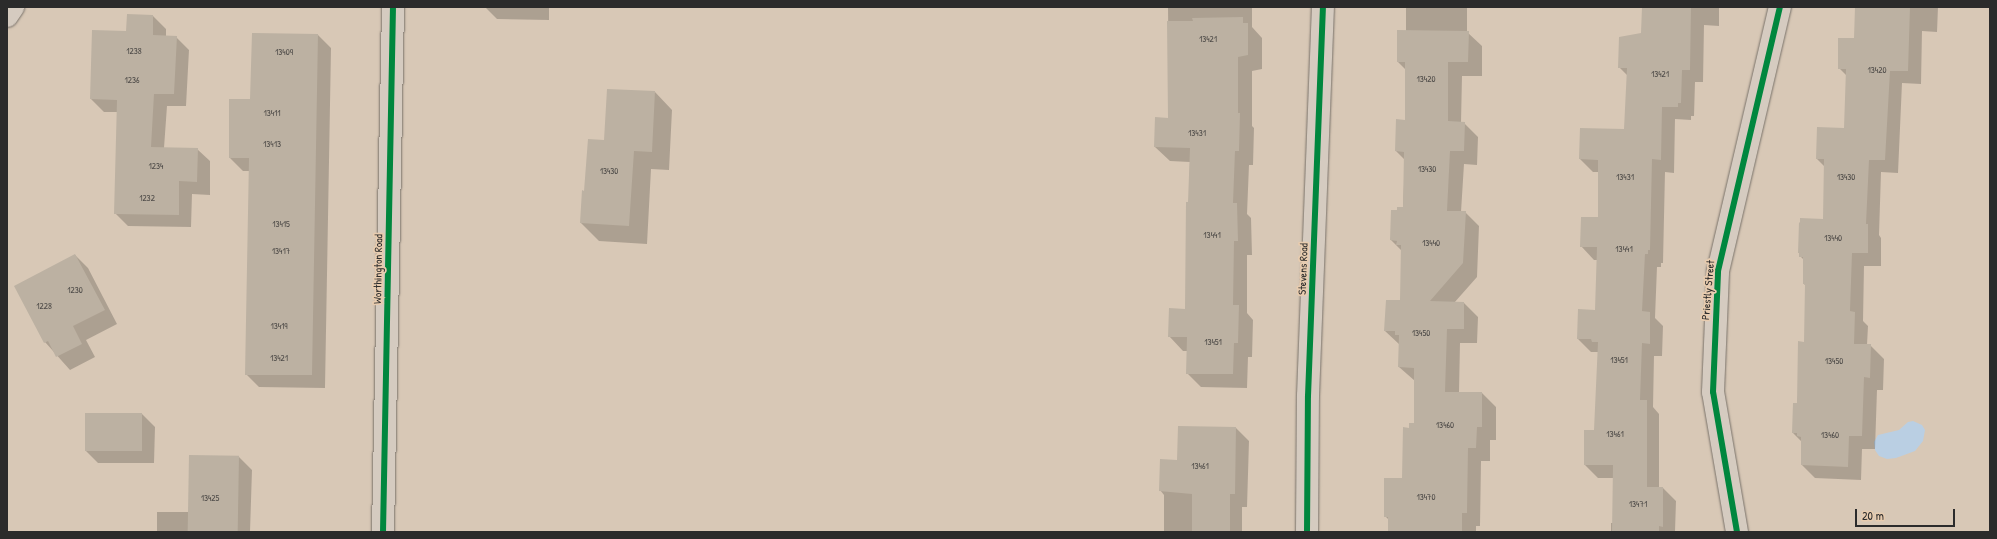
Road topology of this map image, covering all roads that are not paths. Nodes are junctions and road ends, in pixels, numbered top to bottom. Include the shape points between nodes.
1 (13, 7) edge
2 (393, 7) edge
3 (1323, 7) edge
4 (1780, 7) edge
5 (7, 16) edge
6 (383, 532) edge
7 (1307, 532) edge
8 (1737, 532) edge

1 - 5 street
2 - 6 street, Worthington Road
3 - 7 street, Stevens Road via 1308,396
4 - 8 street, Priestly Street via 1718,271 1713,392

